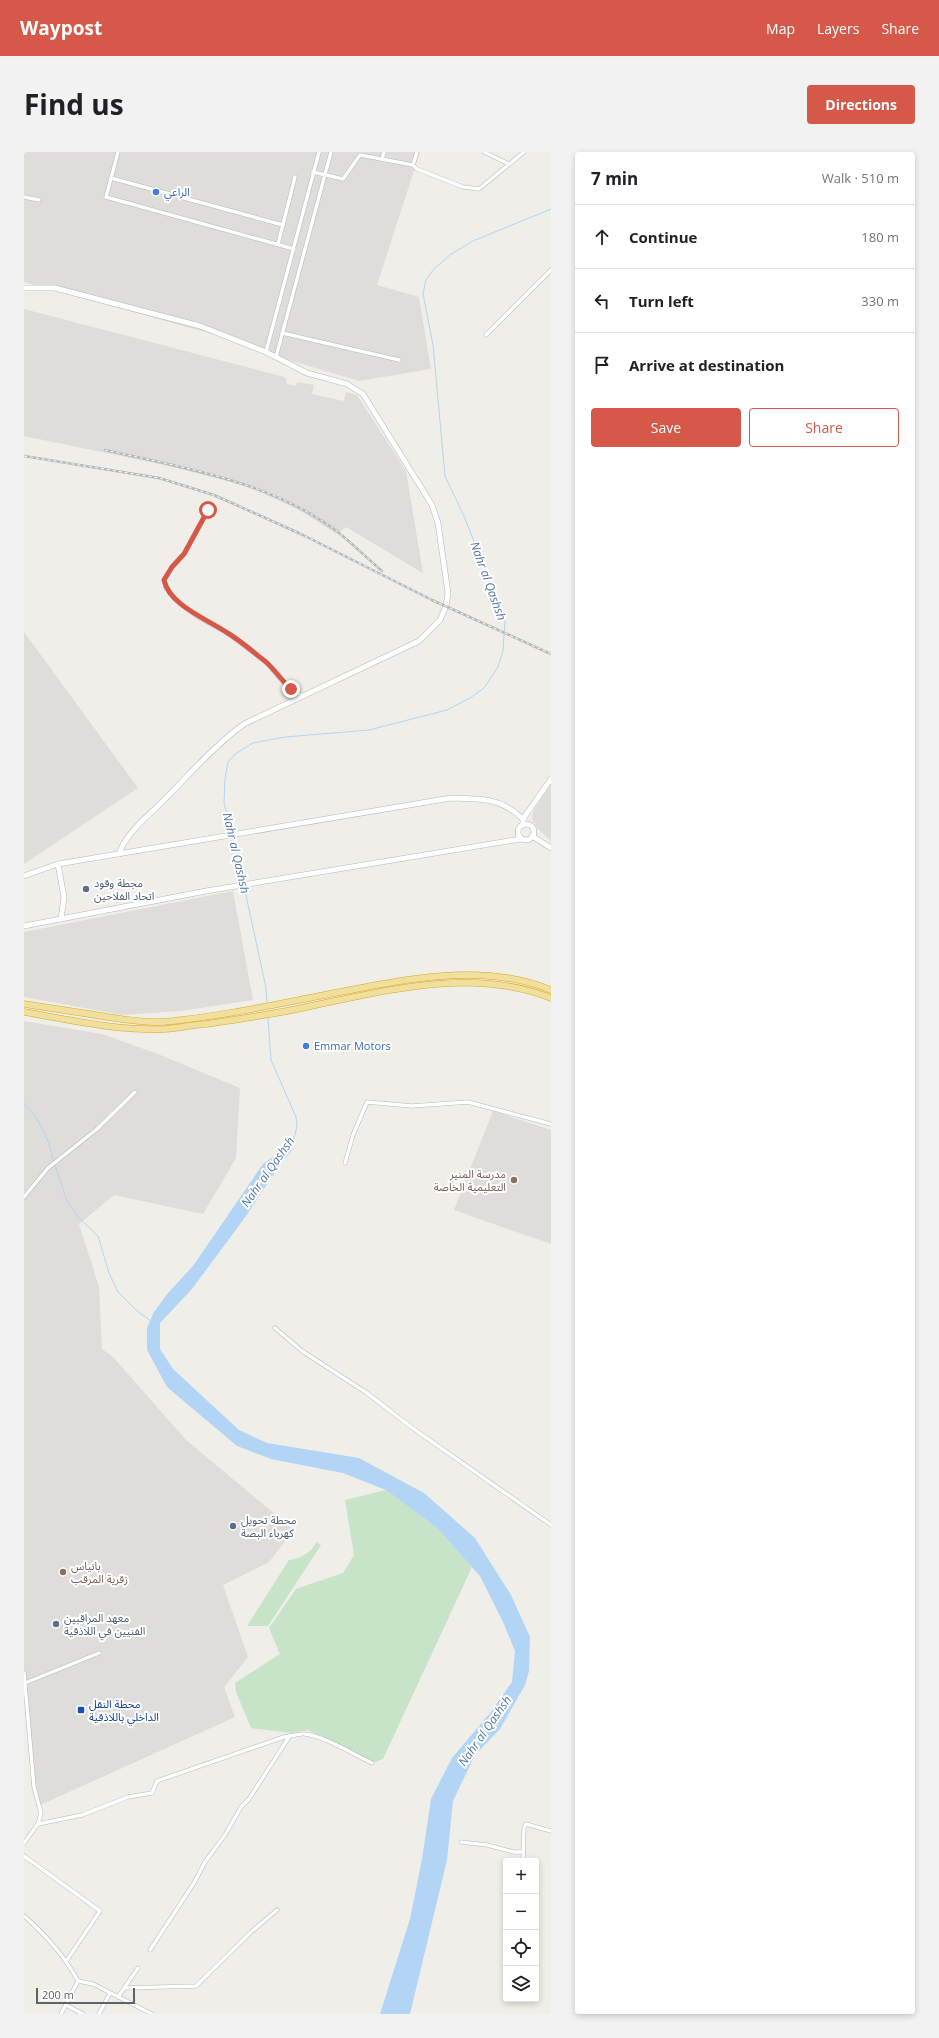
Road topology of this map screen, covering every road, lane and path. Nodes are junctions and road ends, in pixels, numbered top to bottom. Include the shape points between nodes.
1 (118, 152) edge
2 (319, 152) edge
3 (331, 152) edge
4 (384, 152) edge
5 (417, 152) edge
6 (484, 152) edge
7 (524, 152) edge
8 (360, 154) edge
9 (382, 159) junction
10 (509, 164) junction
11 (413, 165) junction
12 (313, 172) junction
13 (325, 175) junction
14 (295, 177) dead end
15 (111, 178) junction
16 (24, 197) edge
17 (39, 200) dead end
18 (283, 225) junction
19 (278, 244) junction
20 (294, 248) junction
21 (551, 270) edge
22 (24, 288) edge
23 (282, 333) junction
24 (486, 335) dead end
25 (266, 352) junction
26 (276, 357) junction
27 (399, 360) dead end
28 (208, 510) dead end
29 (302, 696) junction
30 (551, 779) edge
31 (523, 819) junction
32 (523, 825) junction
33 (532, 836) junction
34 (521, 839) junction
35 (551, 848) edge
36 (119, 854) junction
37 (58, 864) junction
38 (24, 876) edge
39 (61, 919) junction
40 (24, 926) edge
41 (551, 990) edge
42 (551, 998) edge
43 (24, 1004) edge
44 (24, 1012) edge
45 (136, 1092) dead end
46 (551, 1124) edge
47 (345, 1163) dead end
48 (24, 1197) edge
49 (275, 1328) dead end
50 (551, 1525) edge
51 (99, 1653) dead end
52 (24, 1673) edge
53 (25, 1683) junction
54 (289, 1738) junction
55 (372, 1763) dead end
56 (38, 1824) junction
57 (551, 1831) edge
58 (461, 1842) dead end
59 (24, 1843) edge
60 (523, 1852) junction
61 (24, 1856) edge
62 (523, 1858) edge
63 (277, 1910) dead end
64 (24, 1916) edge
65 (150, 1950) dead end
66 (67, 1960) junction
67 (138, 1968) dead end
68 (78, 1981) junction
69 (124, 1988) junction
70 (110, 1993) junction
71 (118, 1997) junction
72 (66, 2005) junction
73 (61, 2014) edge
74 (83, 2014) edge
75 (99, 2014) edge
76 (152, 2014) edge

1 - 15 street
2 - 12 street
3 - 13 street
4 - 9 street
5 - 11 street
6 - 10 street
7 - 10 street
8 - 9 street
8 - 13 street via 343,179
9 - 11 street
10 - 11 street via 479,189 463,187
12 - 13 street
12 - 20 street
13 - 23 street
14 - 18 street
15 - 18 street
15 - 19 street via 106,198
16 - 17 street
18 - 19 street
19 - 20 street
20 - 25 street
21 - 24 street
22 - 25 street via 55,288 194,324
23 - 26 street
23 - 27 street
25 - 26 street
26 - 29 street via 307,373 347,384 363,394 432,505 438,523 448,593 440,620 419,641
28 - 29 street via 184,554 164,580 166,588 198,617 226,632 267,663 283,682
29 - 36 street via 244,724 223,740 126,840
30 - 31 street
31 - 32 street
31 - 36 street via 511,808 500,803 451,798
32 - 33 street via 531,827
32 - 34 street via 518,833
33 - 34 street via 528,840
33 - 35 street
34 - 39 street
36 - 37 street
37 - 38 street
37 - 39 street via 64,897
39 - 40 street
41 - 43 highway via 495,976 462,974 421,977 239,1011 160,1022 126,1020
42 - 44 highway via 482,982 441,983 354,996 239,1019 164,1029 121,1027
45 - 48 street via 97,1129 48,1168
46 - 47 street via 468,1102 412,1106 367,1102
49 - 50 street via 302,1351 367,1393
51 - 53 street
52 - 53 street
53 - 56 street via 34,1787 40,1813
54 - 55 street via 303,1734 322,1738
54 - 56 street via 284,1737 157,1781 152,1793 128,1797 82,1815
54 - 65 street via 241,1807
56 - 59 street
57 - 60 street via 526,1824
58 - 60 street
60 - 62 street
61 - 66 street via 100,1911
63 - 69 street via 196,1986
64 - 66 street
66 - 68 street
67 - 69 street
68 - 70 street via 87,1981
68 - 72 street
69 - 71 street
70 - 71 street
70 - 75 street
71 - 76 street
72 - 73 street
72 - 74 street

